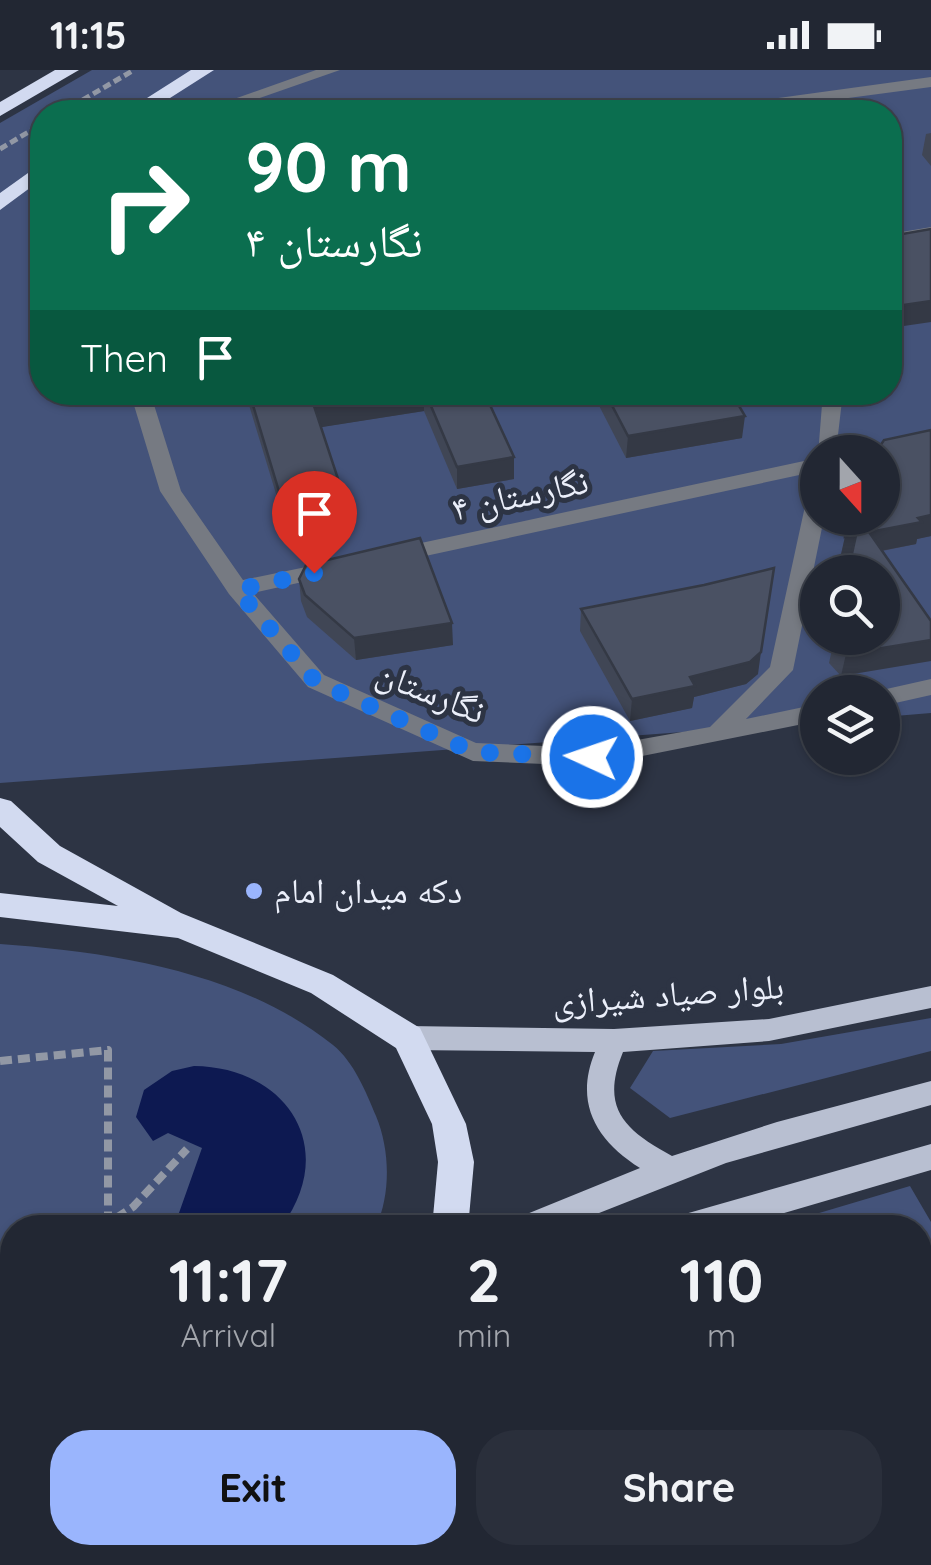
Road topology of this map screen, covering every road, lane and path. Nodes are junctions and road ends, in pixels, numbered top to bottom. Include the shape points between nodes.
1 (69, 70) edge
2 (134, 70) edge
3 (204, 70) edge
4 (332, 70) edge
5 (931, 82) edge
6 (83, 100) edge
7 (155, 100) edge
8 (241, 100) edge
9 (818, 100) edge
10 (0, 110) edge
11 (30, 131) edge
12 (0, 149) edge
13 (30, 180) edge
14 (0, 204) edge
15 (931, 232) edge
16 (902, 236) edge
17 (144, 405) edge
18 (831, 405) edge
19 (828, 435) edge
20 (800, 468) edge
21 (810, 535) edge
22 (237, 590) junction
23 (931, 687) edge
24 (900, 694) edge
25 (800, 716) edge
26 (717, 734) junction
27 (0, 809) edge
28 (0, 905) edge
29 (181, 926) junction
30 (931, 997) edge
31 (408, 1038) junction
32 (614, 1041) junction
33 (0, 1061) edge
34 (931, 1093) edge
35 (187, 1149) dead end
36 (931, 1157) edge
37 (668, 1169) junction
38 (104, 1215) edge
39 (121, 1215) edge
40 (451, 1215) edge
41 (555, 1215) edge
42 (730, 1215) edge

1 - 10 highway
2 - 6 path
3 - 7 highway
4 - 8 street
5 - 9 street
11 - 12 path
13 - 14 highway
15 - 16 street
17 - 22 street, نگارستان via 171,491
18 - 19 street
20 - 22 street, نگارستان ۴
21 - 26 street via 780,670
22 - 26 street, نگارستان via 316,682 474,752 592,757
23 - 24 street
25 - 26 street, نگارستان
27 - 29 highway via 49,854
28 - 29 highway
29 - 31 highway via 322,984
30 - 32 main road, بلوار صیاد شیرازی via 769,1030
31 - 32 main road, بلوار صیاد شیرازی
31 - 40 highway via 448,1124 456,1162
32 - 37 main road via 598,1075 602,1113 628,1148
33 - 38 path via 108,1050
34 - 37 main road
35 - 39 path
36 - 42 main road
37 - 41 main road

